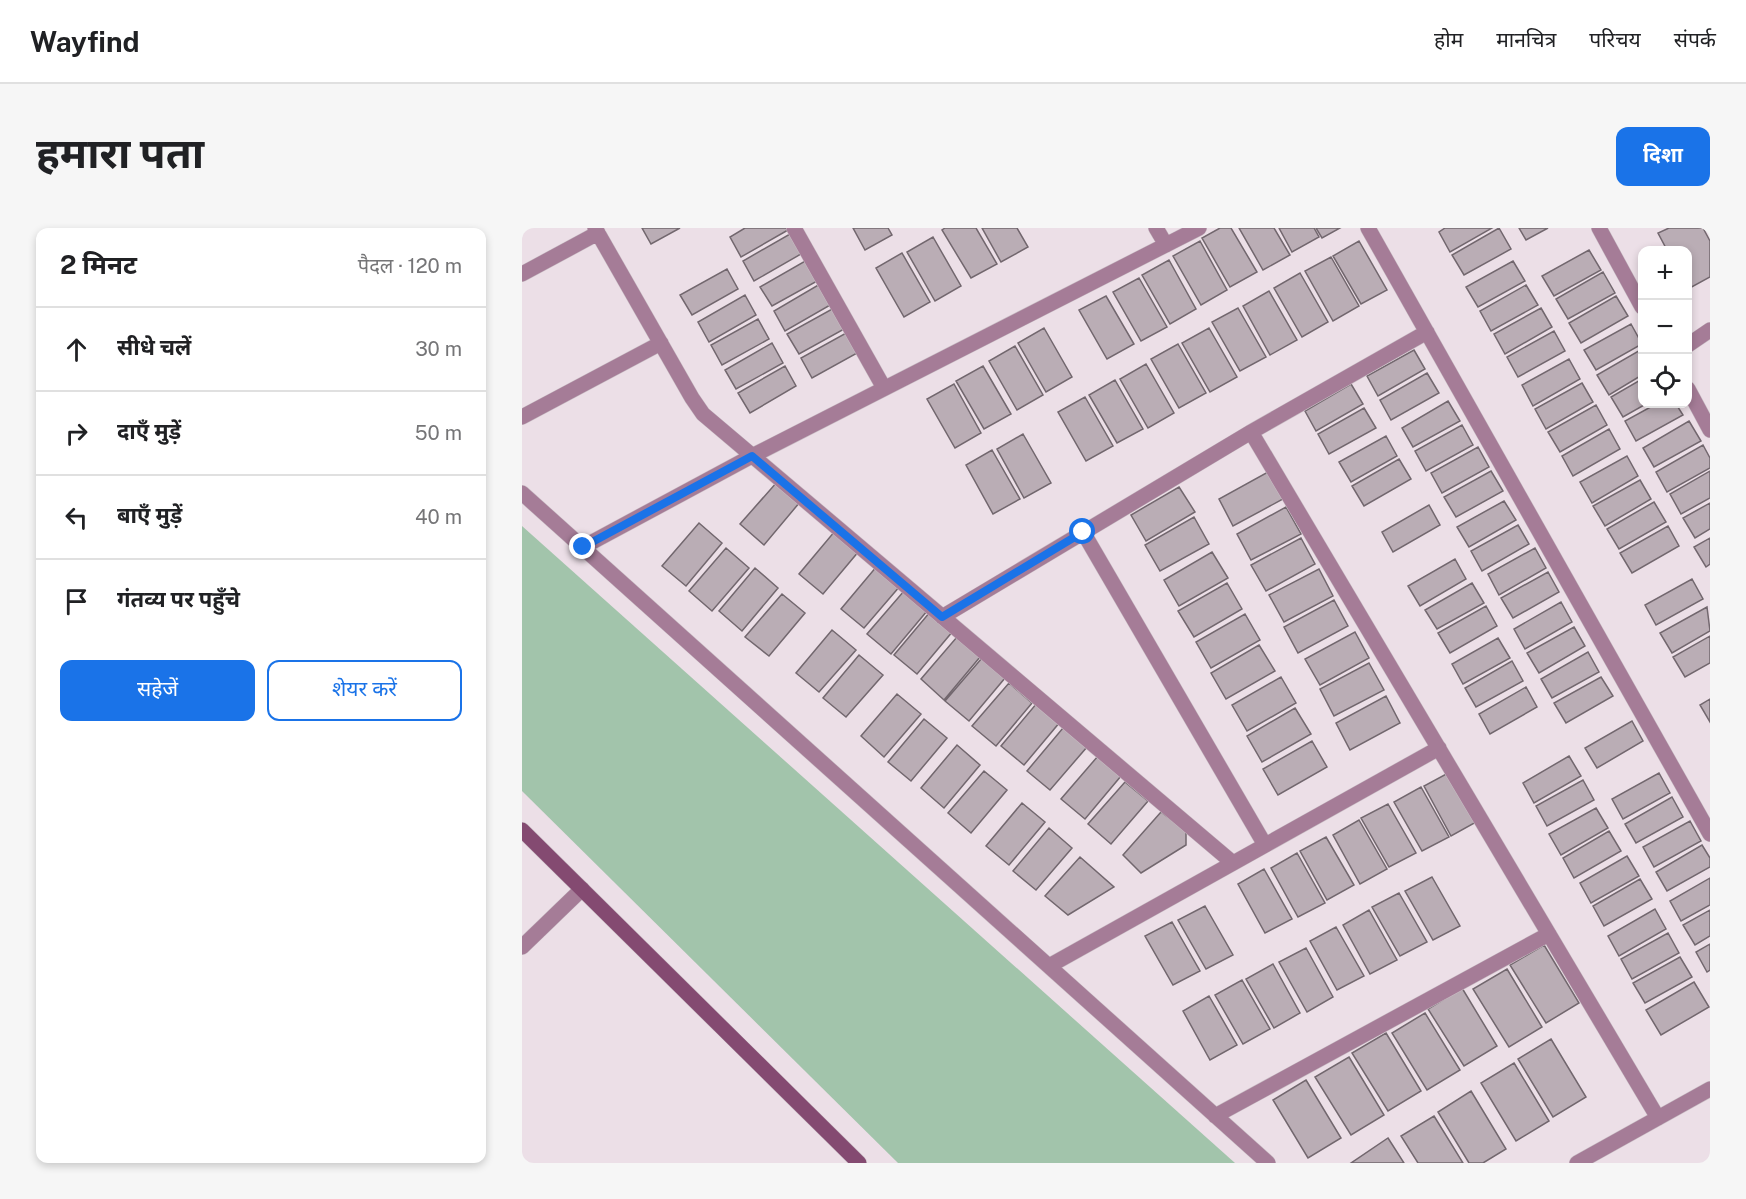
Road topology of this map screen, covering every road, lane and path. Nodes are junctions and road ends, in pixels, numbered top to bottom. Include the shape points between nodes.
1 (794, 228) edge
2 (1156, 228) edge
3 (1199, 228) edge
4 (1368, 228) edge
5 (1599, 228) edge
6 (597, 231) edge
7 (1166, 245) junction
8 (522, 274) edge
9 (1638, 300) edge
10 (1710, 330) edge
11 (1427, 332) junction
12 (1692, 342) edge
13 (661, 343) junction
14 (884, 388) junction
15 (1692, 396) edge
16 (522, 417) edge
17 (1710, 430) edge
18 (1251, 432) junction
19 (752, 456) junction
20 (522, 493) edge
21 (1083, 532) junction
22 (583, 547) junction
23 (942, 617) junction
24 (1439, 748) junction
25 (522, 830) edge
26 (1710, 834) edge
27 (1265, 845) junction
28 (1233, 863) junction
29 (582, 889) junction
30 (1549, 934) junction
31 (522, 947) edge
32 (1049, 966) junction
33 (1710, 1089) edge
34 (1215, 1116) junction
35 (1658, 1118) junction
36 (859, 1163) edge
37 (1268, 1163) edge
38 (1577, 1163) edge

1 - 14 street
2 - 7 street
3 - 7 street
4 - 11 street
5 - 9 street
6 - 8 street
6 - 13 street
7 - 14 street
10 - 12 street
11 - 18 street
11 - 26 street
13 - 16 street
13 - 19 street via 703,414
14 - 19 street
15 - 17 street
18 - 21 street
18 - 24 street
19 - 22 street
19 - 23 street
20 - 22 street
21 - 23 street
21 - 27 street
22 - 32 street
23 - 28 street
24 - 27 street
24 - 30 street
25 - 29 street
27 - 28 street
28 - 32 street
29 - 31 street
29 - 36 street
30 - 34 street
30 - 35 street
32 - 34 street
33 - 35 street
34 - 37 street
35 - 38 street

